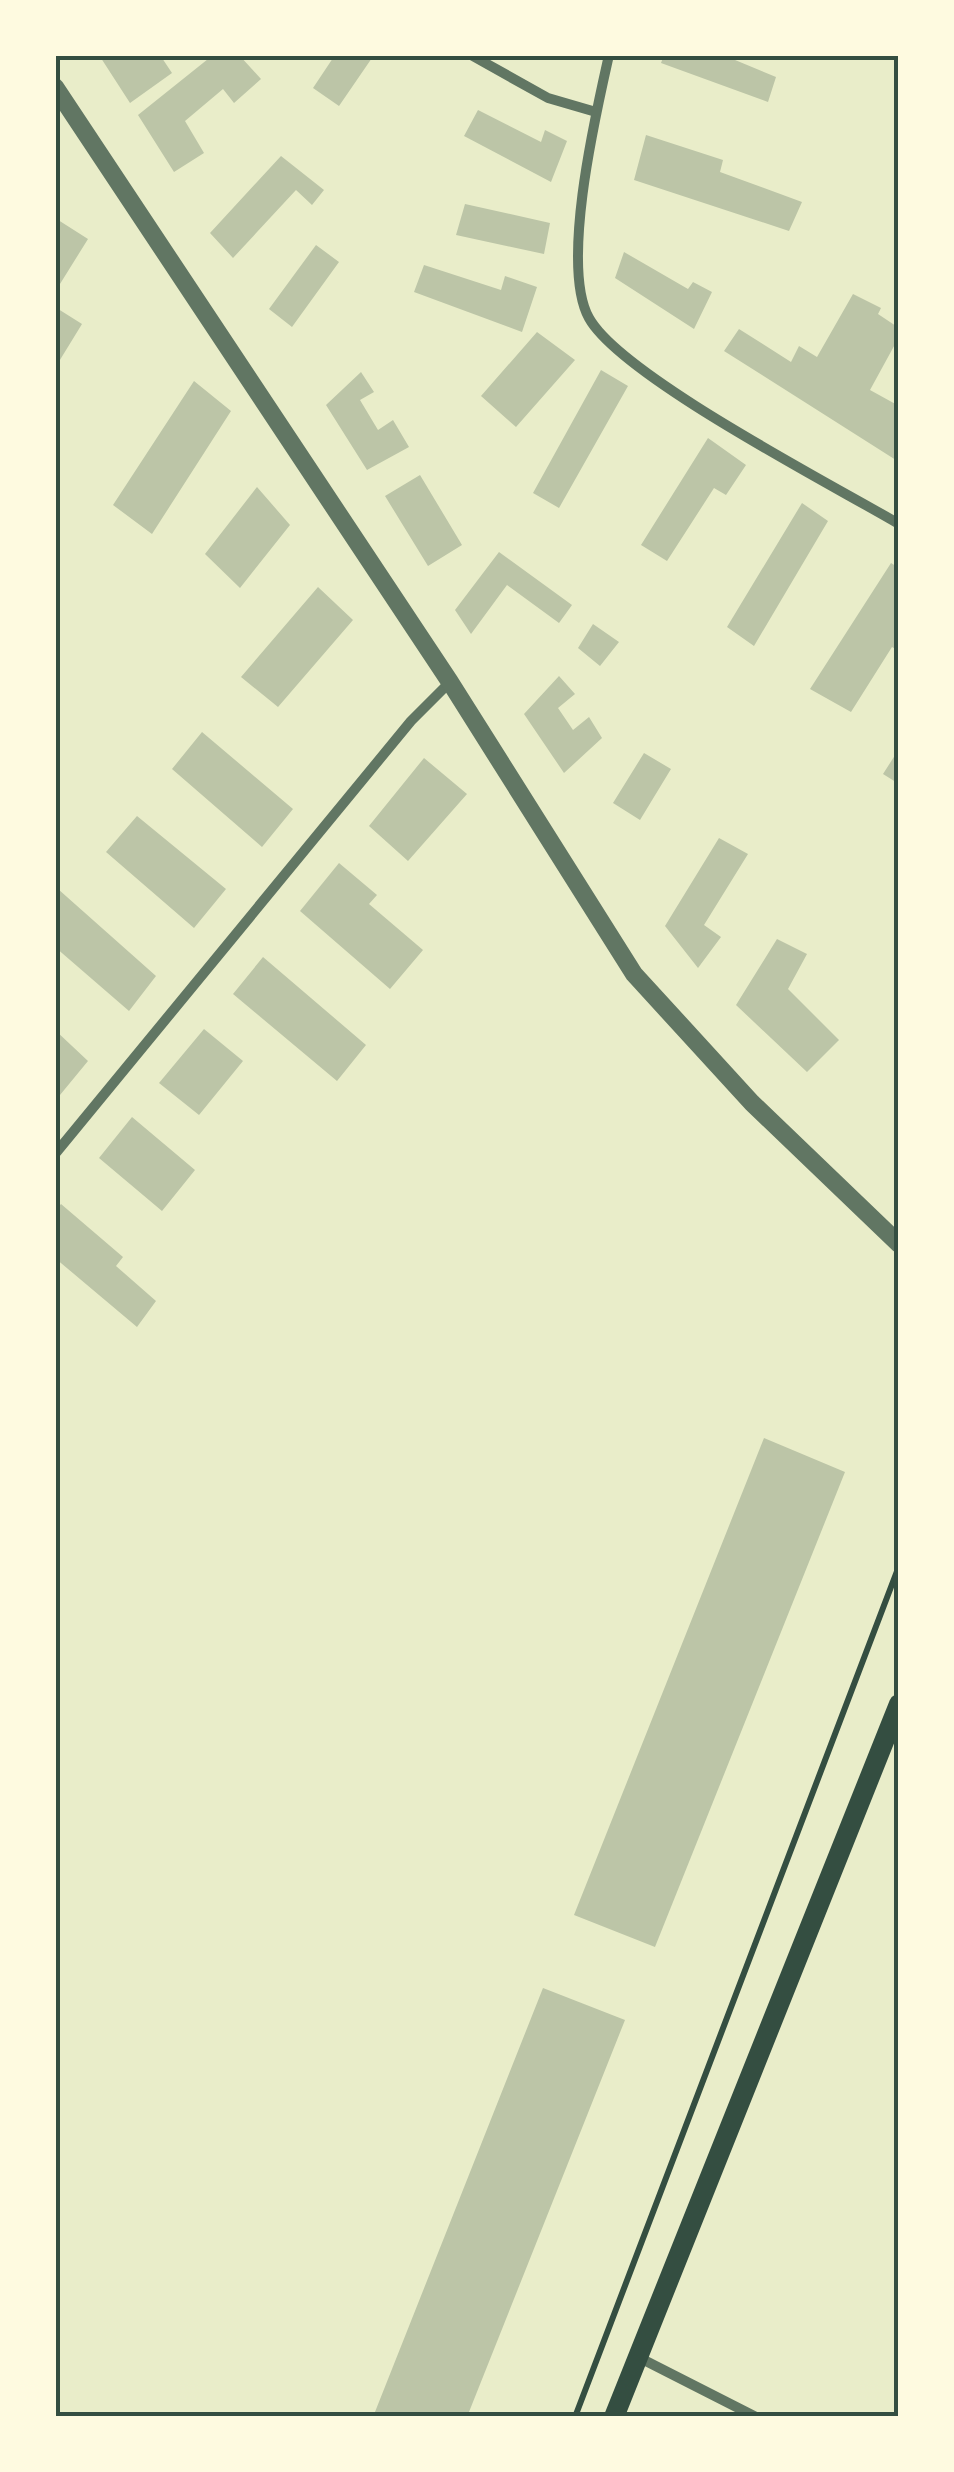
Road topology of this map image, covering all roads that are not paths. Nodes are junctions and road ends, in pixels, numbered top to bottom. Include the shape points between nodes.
1 (471, 55) edge
2 (609, 55) edge
3 (55, 87) edge
4 (596, 112) junction
5 (899, 524) edge
6 (450, 682) junction
7 (55, 1154) edge
8 (899, 1244) edge
9 (899, 1704) edge
10 (638, 2357) junction
11 (614, 2417) edge
12 (756, 2417) edge

1 - 4 street via 548,98
2 - 4 street
3 - 6 street
4 - 5 street via 576,262 588,317 626,358
6 - 7 street
6 - 8 street via 634,974 752,1103
9 - 10 main road
10 - 11 main road
10 - 12 street

